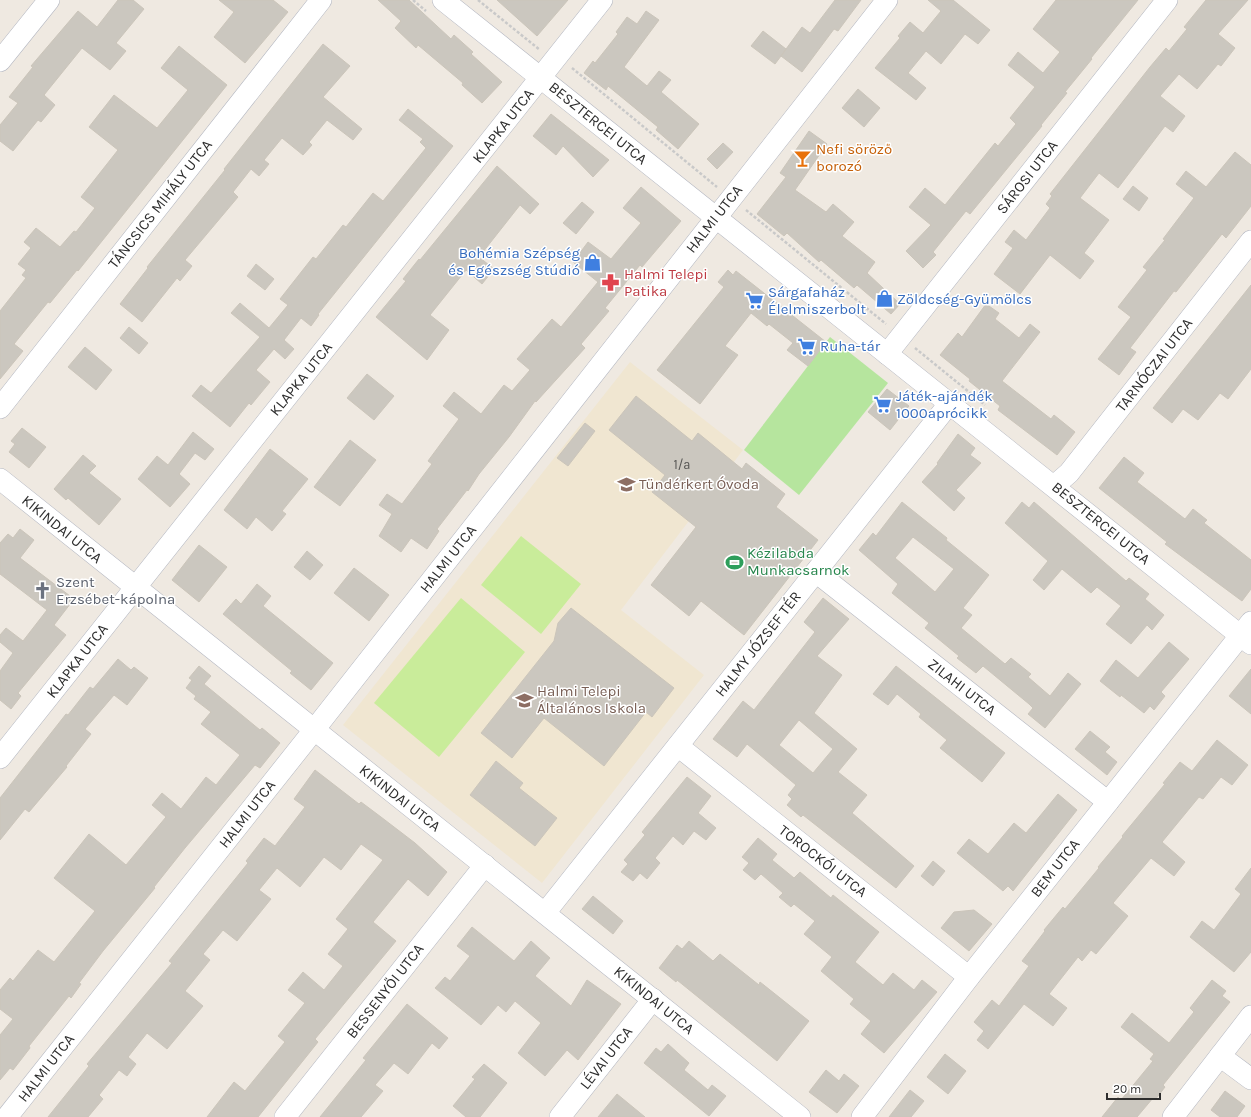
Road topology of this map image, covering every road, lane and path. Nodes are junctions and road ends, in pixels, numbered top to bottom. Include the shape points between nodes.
1 (49, 0) edge
2 (321, 0) edge
3 (443, 0) edge
4 (478, 0) edge
5 (602, 0) edge
6 (887, 0) edge
7 (1166, 0) edge
8 (556, 59) junction
9 (0, 62) edge
10 (540, 77) junction
11 (731, 198) junction
12 (714, 218) junction
13 (1251, 241) edge
14 (901, 336) junction
15 (887, 354) junction
16 (950, 404) junction
17 (0, 408) edge
18 (0, 479) edge
19 (1054, 486) junction
20 (816, 572) junction
21 (135, 587) junction
22 (1247, 634) edge
23 (314, 730) junction
24 (678, 746) junction
25 (0, 758) edge
26 (1108, 802) junction
27 (485, 865) junction
28 (545, 913) junction
29 (968, 977) junction
30 (653, 1000) junction
31 (1251, 1016) edge
32 (1220, 1056) junction
33 (1251, 1079) edge
34 (7, 1117) edge
35 (285, 1117) edge
36 (560, 1117) edge
37 (800, 1117) edge
38 (862, 1117) edge
39 (1173, 1117) edge

1 - 9 street
2 - 17 street, TÁNCSICS MIHÁLY UTCA
3 - 10 street, BESZTERCEI UTCA
4 - 8 path
5 - 8 street, KLAPKA UTCA
6 - 11 street, HALMI UTCA
7 - 14 street, SÁROSI UTCA
8 - 10 street, KLAPKA UTCA
8 - 11 path
10 - 12 street, BESZTERCEI UTCA
10 - 21 street, KLAPKA UTCA
11 - 12 street, HALMI UTCA
11 - 14 path
12 - 15 street
12 - 23 street, HALMI UTCA
13 - 19 street, TARNÓCZAI UTCA via 1068,473
14 - 15 street, SÁROSI UTCA
15 - 16 street
16 - 19 street, BESZTERCEI UTCA
16 - 20 street, HALMY JÓZSEF TÉR
18 - 21 street, KIKINDAI UTCA
19 - 22 street, BESZTERCEI UTCA
20 - 24 street, HALMY JÓZSEF TÉR
20 - 26 street, ZILAHI UTCA
21 - 23 street, KIKINDAI UTCA
21 - 25 street, KLAPKA UTCA
22 - 26 street, BEM UTCA
23 - 27 street, KIKINDAI UTCA
23 - 34 street, HALMI UTCA
24 - 28 street, HALMY JÓZSEF TÉR
24 - 29 street, TOROCKÓI UTCA
26 - 29 street, BEM UTCA
27 - 28 street, KIKINDAI UTCA
27 - 35 street, BESSENYŐI UTCA
28 - 30 street, KIKINDAI UTCA
29 - 38 street, BEM UTCA
30 - 36 street, LÉVAI UTCA
30 - 37 street, KIKINDAI UTCA
31 - 32 street
32 - 33 street
32 - 39 street

